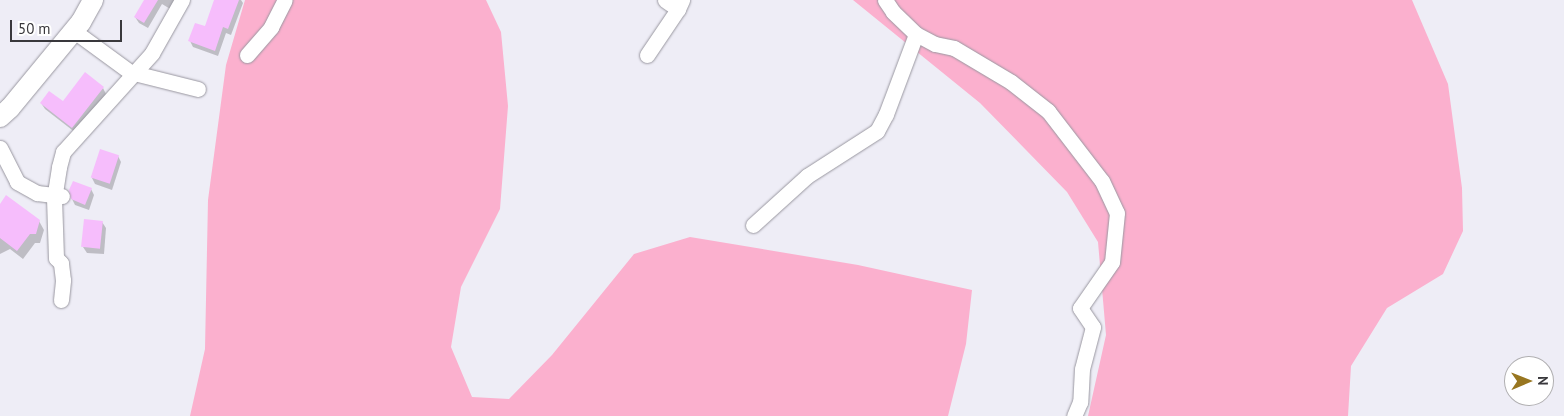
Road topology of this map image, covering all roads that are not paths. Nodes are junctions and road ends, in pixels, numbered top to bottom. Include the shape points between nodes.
1 (93, 0) edge
2 (182, 0) edge
3 (285, 0) edge
4 (665, 0) edge
5 (885, 0) edge
6 (680, 5) edge
7 (74, 31) junction
8 (916, 34) junction
9 (247, 55) dead end
10 (647, 55) dead end
11 (135, 73) junction
12 (198, 89) dead end
13 (0, 117) edge
14 (0, 148) edge
15 (58, 196) junction
16 (753, 225) dead end
17 (61, 300) dead end
18 (1074, 416) edge

1 - 7 main road
2 - 11 street via 152,53
3 - 9 street via 271,26
4 - 6 street
5 - 8 street
6 - 10 street
7 - 11 street
7 - 13 main road
8 - 16 street via 877,131 807,176
8 - 18 street via 935,44 954,48 1011,82 1048,111 1102,181 1117,213 1112,262 1080,308 1093,327 1082,369 1080,402
11 - 12 street
11 - 15 street via 63,152
14 - 15 street via 17,182 37,193
15 - 17 street via 56,258 61,263

